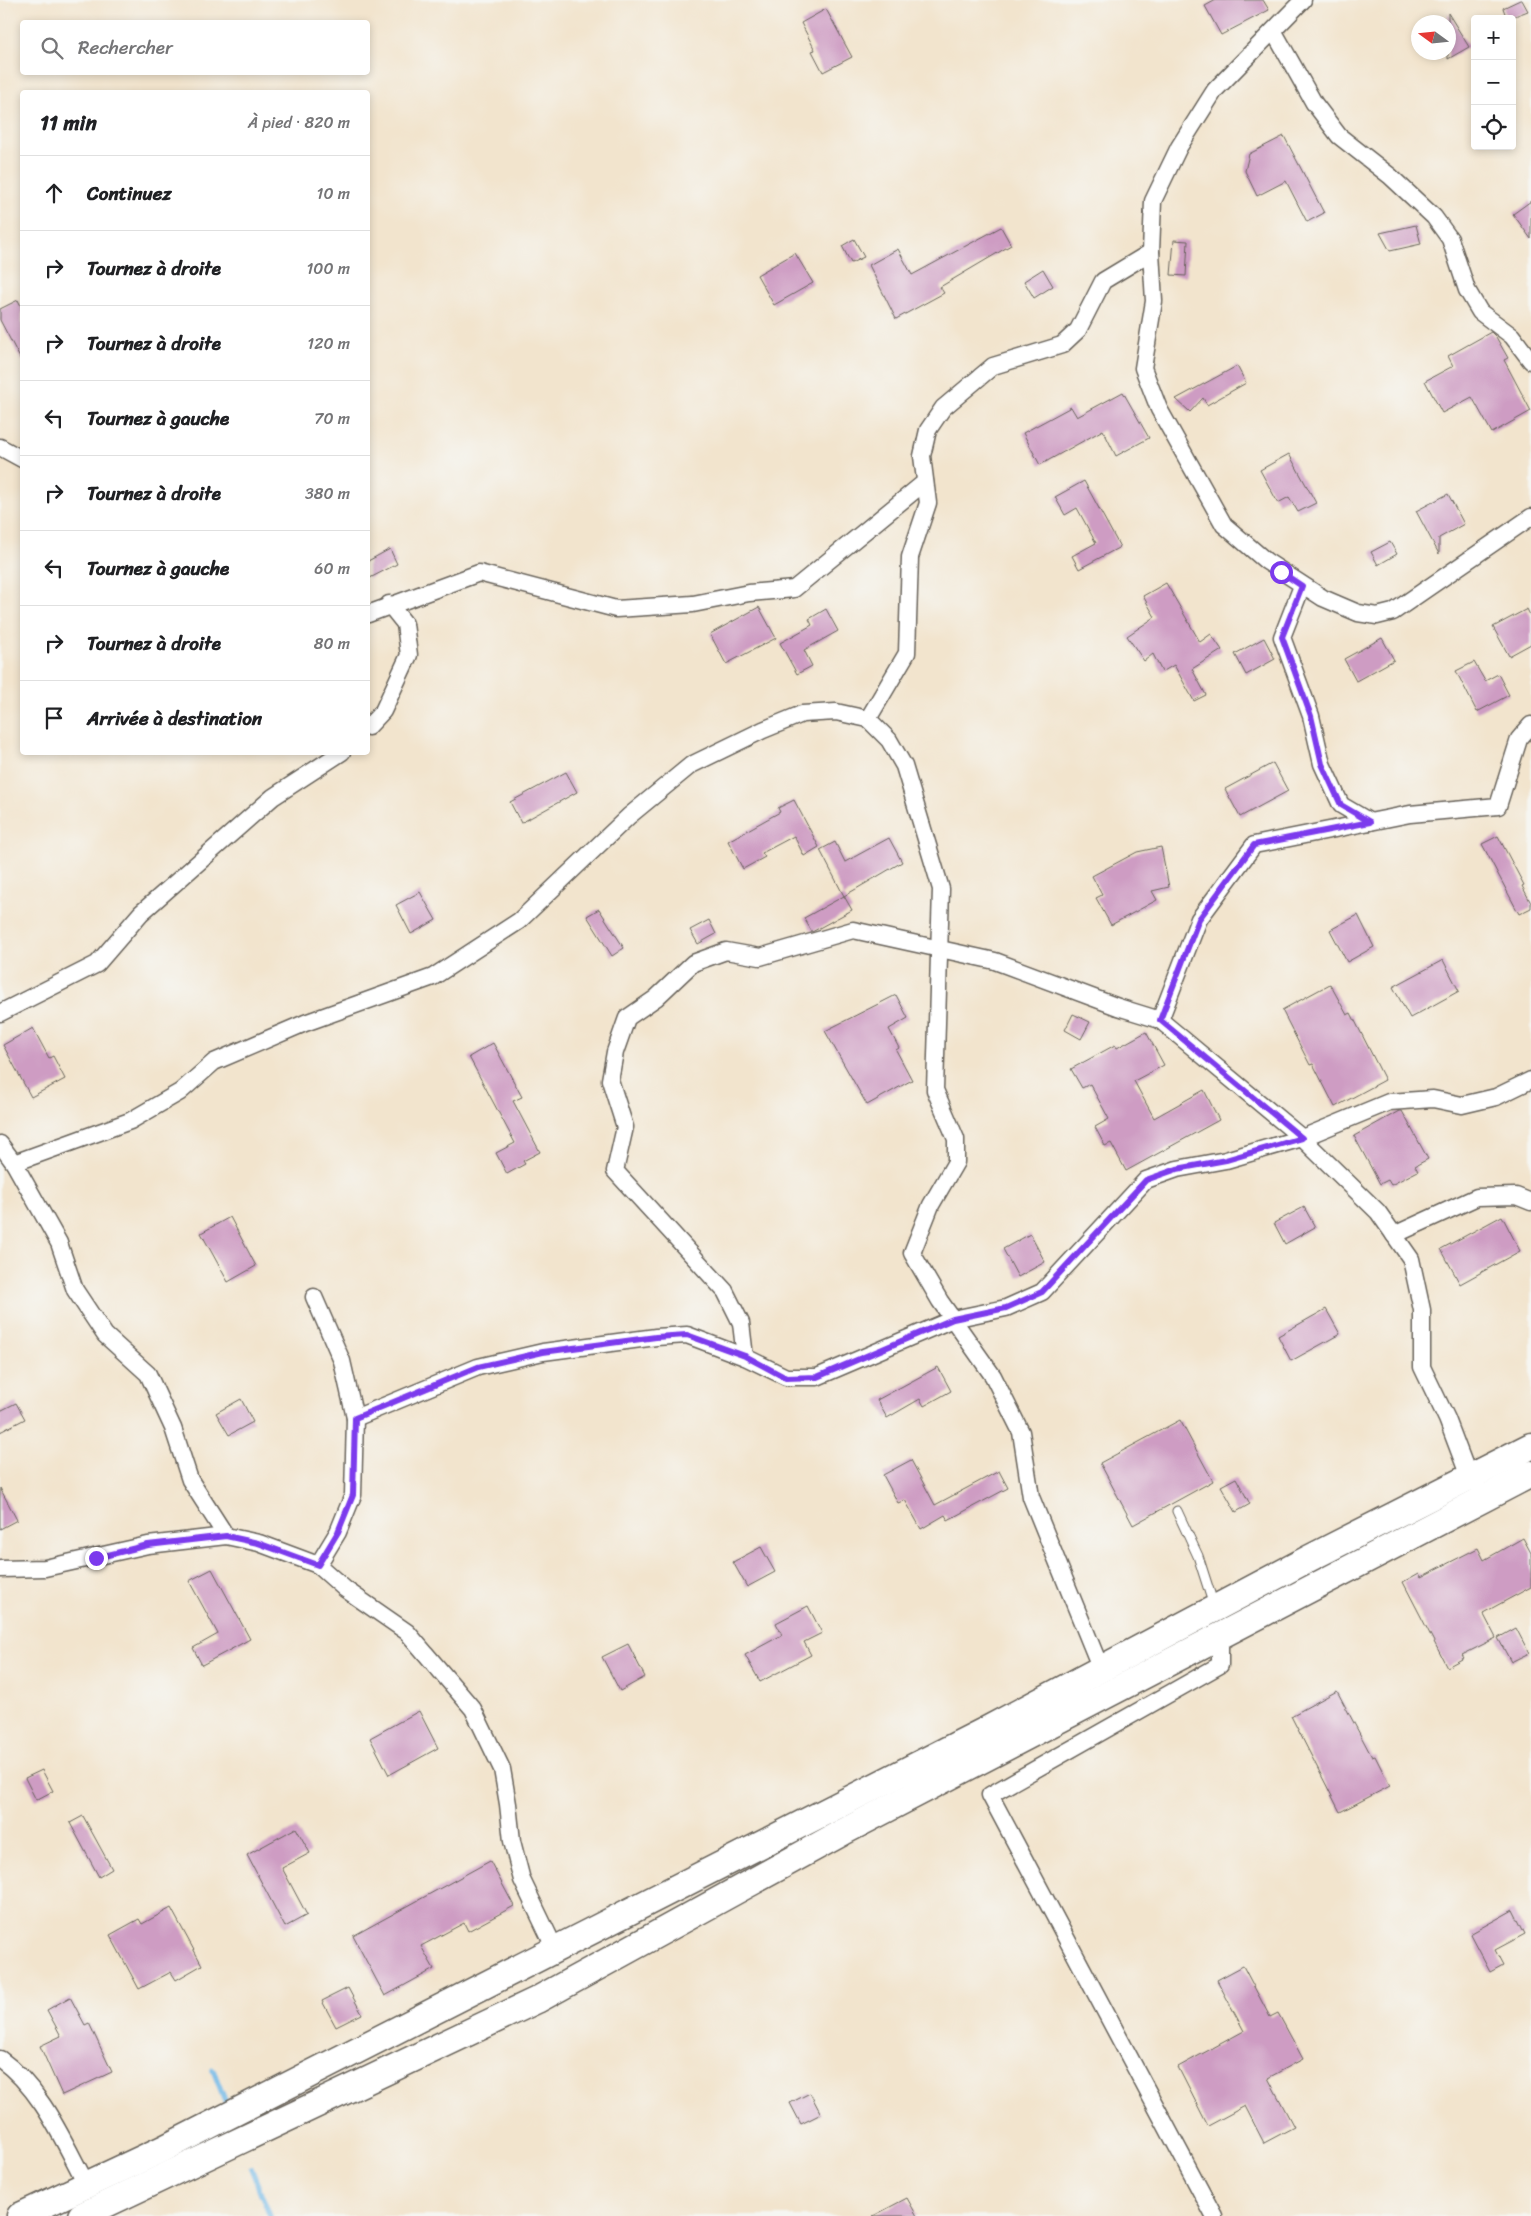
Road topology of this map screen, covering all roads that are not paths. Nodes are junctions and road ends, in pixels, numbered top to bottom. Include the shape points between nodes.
1 (1303, 0) edge
2 (1274, 32) junction
3 (1152, 252) junction
4 (1531, 361) edge
5 (0, 447) edge
6 (20, 458) edge
7 (926, 482) junction
8 (1531, 517) edge
9 (1302, 586) junction
10 (389, 604) junction
11 (370, 613) edge
12 (868, 719) junction
13 (370, 725) edge
14 (1531, 725) edge
15 (338, 755) edge
16 (1370, 822) junction
17 (938, 947) junction
18 (0, 1013) edge
19 (1160, 1020) junction
20 (1531, 1080) edge
21 (1302, 1138) junction
22 (0, 1144) edge
23 (14, 1163) junction
24 (1531, 1202) edge
25 (1394, 1235) junction
26 (314, 1297) dead end
27 (953, 1319) junction
28 (745, 1356) junction
29 (355, 1418) junction
30 (1531, 1446) edge
31 (1531, 1474) edge
32 (1469, 1477) junction
33 (1488, 1496) junction
34 (1177, 1512) dead end
35 (226, 1536) junction
36 (318, 1565) junction
37 (0, 1569) edge
38 (1223, 1622) junction
39 (1101, 1669) junction
40 (555, 1949) junction
41 (0, 2059) edge
42 (87, 2185) junction
43 (20, 2216) edge
44 (81, 2216) edge
45 (1214, 2216) edge

1 - 2 street
2 - 3 street via 1215,90 1179,147 1153,201
2 - 4 street via 1314,103 1339,136 1390,176 1434,217 1450,239 1467,290 1480,312 1512,336
3 - 7 street via 1103,281 1078,330 1062,345 993,366 943,408 928,430 922,456
3 - 9 street via 1154,301 1143,368 1159,409 1224,525
5 - 6 street
7 - 10 street via 794,589 749,593 694,604 616,609 479,573
7 - 12 street via 928,504 910,557 907,653
8 - 9 street via 1385,615 1358,614
9 - 16 street via 1282,637 1311,716 1326,772 1341,805
10 - 11 street
10 - 13 street via 405,624 409,655 384,711
12 - 17 street via 889,740 904,766 941,889
12 - 23 street via 836,712 802,714 691,765 629,816 519,921 433,977 305,1023 214,1062 180,1092 130,1120
14 - 16 street via 1519,739 1498,806 1410,814
15 - 18 street via 266,803 141,913 97,964
16 - 19 street via 1254,845 1199,919
17 - 19 street via 995,961
17 - 27 street via 935,1090 956,1139 956,1162 931,1205 912,1253
17 - 28 street via 853,930 760,957 726,950 694,963 656,998 627,1018 615,1052 610,1080 625,1127 615,1171 725,1291 741,1323
19 - 21 street
20 - 21 street via 1496,1097 1462,1105 1433,1099 1389,1102
21 - 25 street via 1378,1212
21 - 27 street via 1226,1160 1177,1169 1146,1180 1042,1292 1006,1308
22 - 23 street
23 - 35 street via 59,1243 75,1290 105,1335 148,1374 173,1428 190,1480
24 - 25 street via 1516,1196 1477,1197
25 - 32 street via 1412,1258 1422,1310 1422,1367 1447,1418
26 - 29 street via 342,1361
27 - 28 street via 817,1377 786,1378
27 - 39 street via 993,1376 1021,1432 1031,1497
28 - 29 street via 687,1335 543,1352 478,1367
29 - 36 street via 353,1495 338,1532
30 - 32 main road
31 - 33 main road
32 - 33 street
32 - 38 main road
33 - 38 main road
34 - 38 lane
35 - 36 street via 258,1543
35 - 37 street via 148,1545 45,1568
36 - 40 street via 345,1589 407,1632 473,1709 502,1769 512,1841 522,1880
38 - 39 main road
38 - 44 main road via 537,2000
38 - 45 street via 1220,1665 990,1795
39 - 40 main road
40 - 42 main road
41 - 42 street via 15,2070 42,2103
42 - 43 main road

